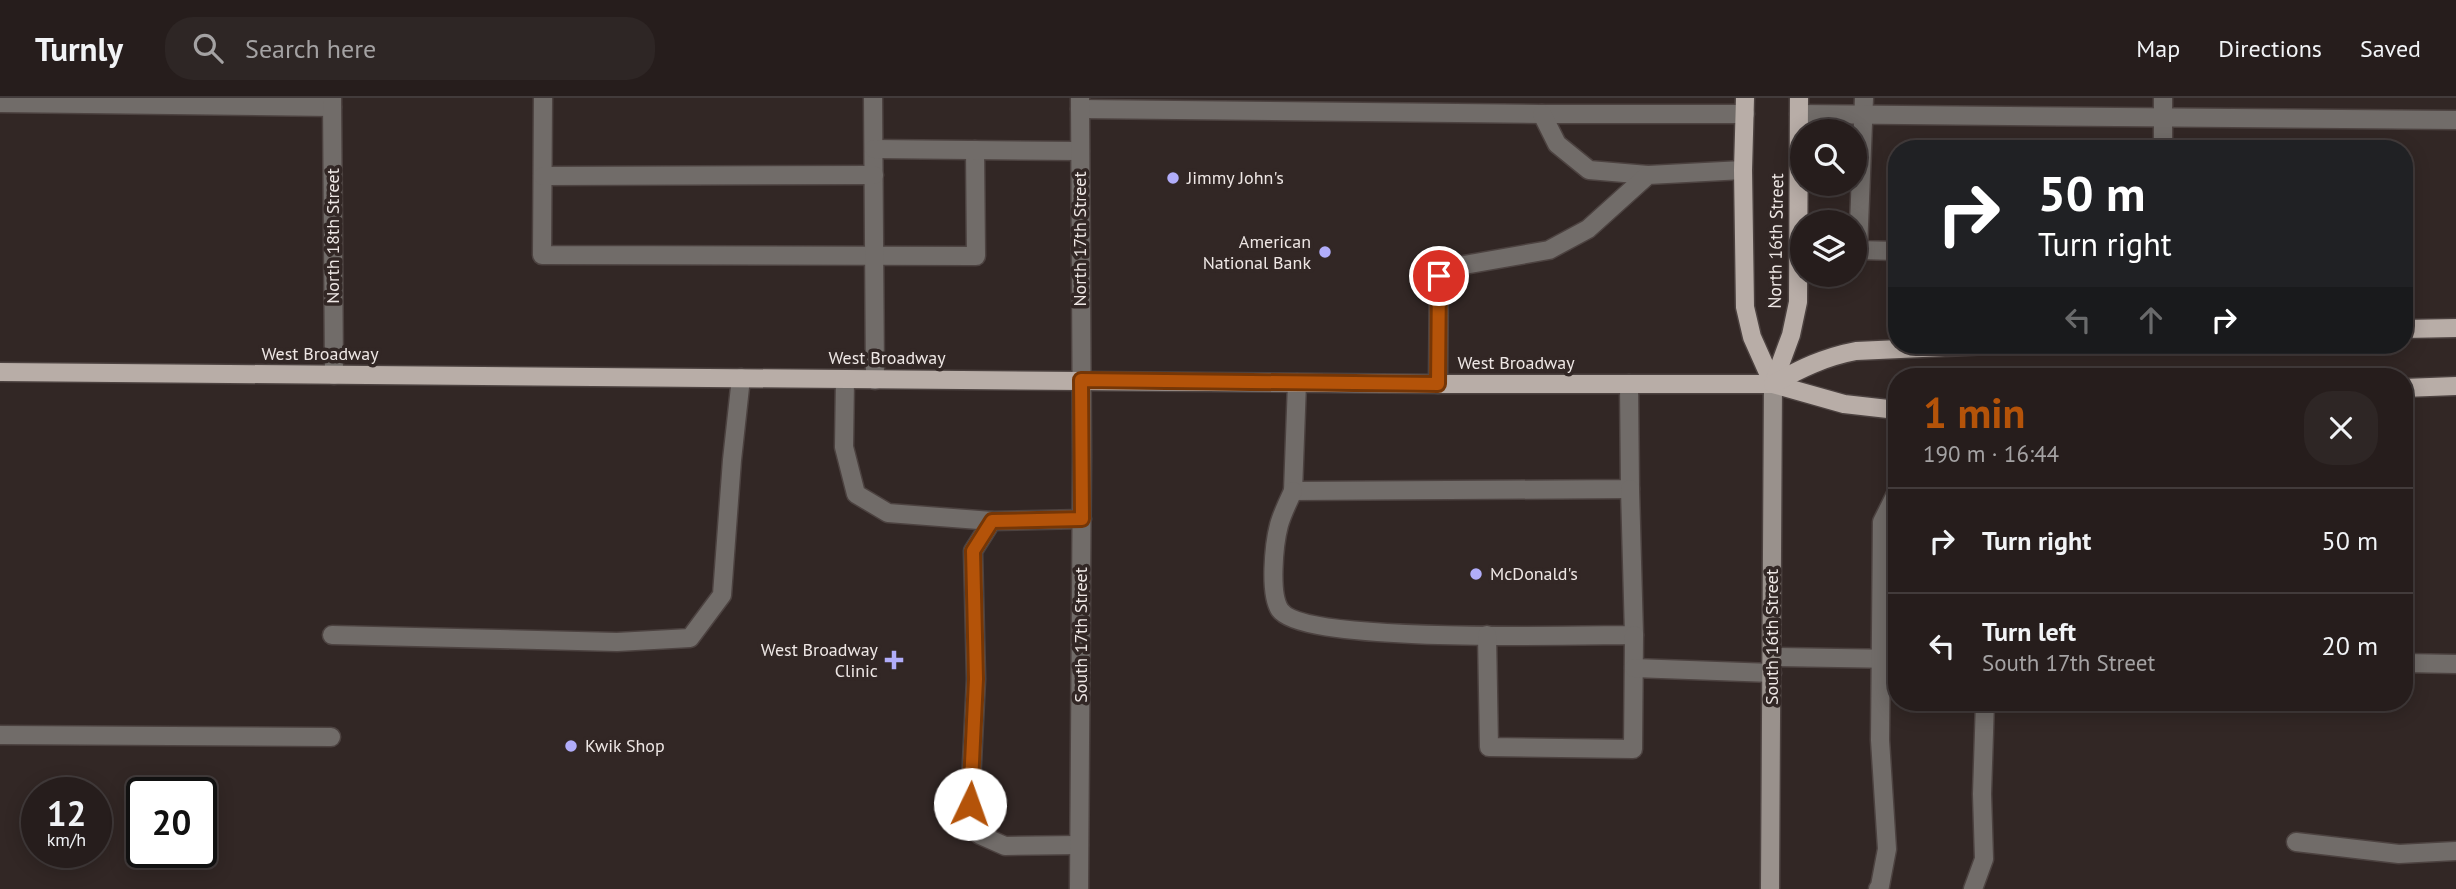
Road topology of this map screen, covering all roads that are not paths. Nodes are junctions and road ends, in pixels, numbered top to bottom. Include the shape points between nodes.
1 (543, 98) edge
2 (873, 98) edge
3 (2163, 98) edge
4 (332, 102) edge
5 (0, 103) edge
6 (1080, 103) edge
7 (1255, 104) edge
8 (1355, 105) edge
9 (1745, 106) edge
10 (1799, 106) edge
11 (1864, 106) edge
12 (1542, 114) junction
13 (2163, 117) junction
14 (2456, 120) edge
15 (2163, 140) edge
16 (874, 149) junction
17 (975, 150) junction
18 (1080, 151) junction
19 (1743, 170) junction
20 (874, 175) junction
21 (1648, 175) junction
22 (543, 176) junction
23 (1888, 251) edge
24 (874, 256) junction
25 (2456, 328) edge
26 (2413, 329) edge
27 (1888, 350) edge
28 (0, 372) edge
29 (334, 375) junction
30 (741, 378) junction
31 (845, 379) junction
32 (875, 380) junction
33 (1081, 380) junction
34 (1297, 383) junction
35 (1438, 384) junction
36 (1629, 384) junction
37 (1773, 384) junction
38 (2456, 386) edge
39 (2413, 388) edge
40 (1888, 409) edge
41 (1630, 489) junction
42 (1293, 491) junction
43 (1888, 510) edge
44 (1082, 519) junction
45 (992, 521) junction
46 (332, 635) dead end
47 (1487, 635) junction
48 (1634, 635) junction
49 (1888, 639) edge
50 (1888, 658) edge
51 (2413, 663) edge
52 (2456, 664) edge
53 (1772, 665) junction
54 (1888, 667) edge
55 (1634, 668) junction
56 (1985, 711) edge
57 (0, 735) edge
58 (331, 737) dead end
59 (2296, 842) dead end
60 (1079, 845) junction
61 (2456, 851) edge
62 (1882, 888) edge
63 (1079, 889) edge
64 (1770, 889) edge
65 (1973, 889) edge

1 - 22 street
2 - 16 street
3 - 13 street
4 - 5 street
4 - 29 street, North 18th Street
6 - 7 street
6 - 18 street, North 17th Street
7 - 8 street
8 - 12 street
9 - 12 street
9 - 19 main road, North 16th Street
10 - 11 street
10 - 37 main road, North 16th Street via 1798,302
11 - 13 street
11 - 23 street via 1858,250
12 - 21 street via 1558,144 1588,170
13 - 14 street
13 - 15 street
16 - 17 street
16 - 20 street
17 - 18 street
17 - 24 street via 976,256
18 - 33 street, North 17th Street
19 - 21 street
19 - 37 main road, North 16th Street via 1745,307 1752,337
20 - 22 street
20 - 24 street
21 - 35 street via 1588,229 1549,250 1454,267 1439,276
22 - 24 street via 542,255
24 - 32 street
25 - 26 main road
27 - 37 main road, West Broadway via 1847,352 1812,362
28 - 29 main road, West Broadway
29 - 30 main road, West Broadway
30 - 31 main road, West Broadway
30 - 46 street via 722,595 690,638 617,642
31 - 32 main road, West Broadway
31 - 45 street via 844,447 856,494 888,513
32 - 33 main road, West Broadway
33 - 34 main road, West Broadway
33 - 44 street, South 17th Street
34 - 35 main road, West Broadway
34 - 42 street
35 - 36 main road, West Broadway
36 - 37 main road, West Broadway
36 - 41 street
37 - 40 main road, West Broadway via 1844,404
37 - 53 main road, South 16th Street
38 - 39 main road
41 - 42 street
41 - 48 street
42 - 47 street via 1279,525 1274,565 1275,597 1288,618 1351,630
43 - 49 street via 1882,522
44 - 45 street
44 - 60 street, South 17th Street
45 - 60 street via 973,551 976,679 970,804 980,835 1005,846
47 - 48 street
47 - 55 street via 1489,747 1633,749
48 - 55 street
50 - 53 street
51 - 52 street
53 - 55 street
53 - 64 main road, South 16th Street
54 - 62 street via 1880,740 1887,849
56 - 65 street via 1984,859
57 - 58 street
59 - 61 street via 2399,854
60 - 63 street, South 17th Street

